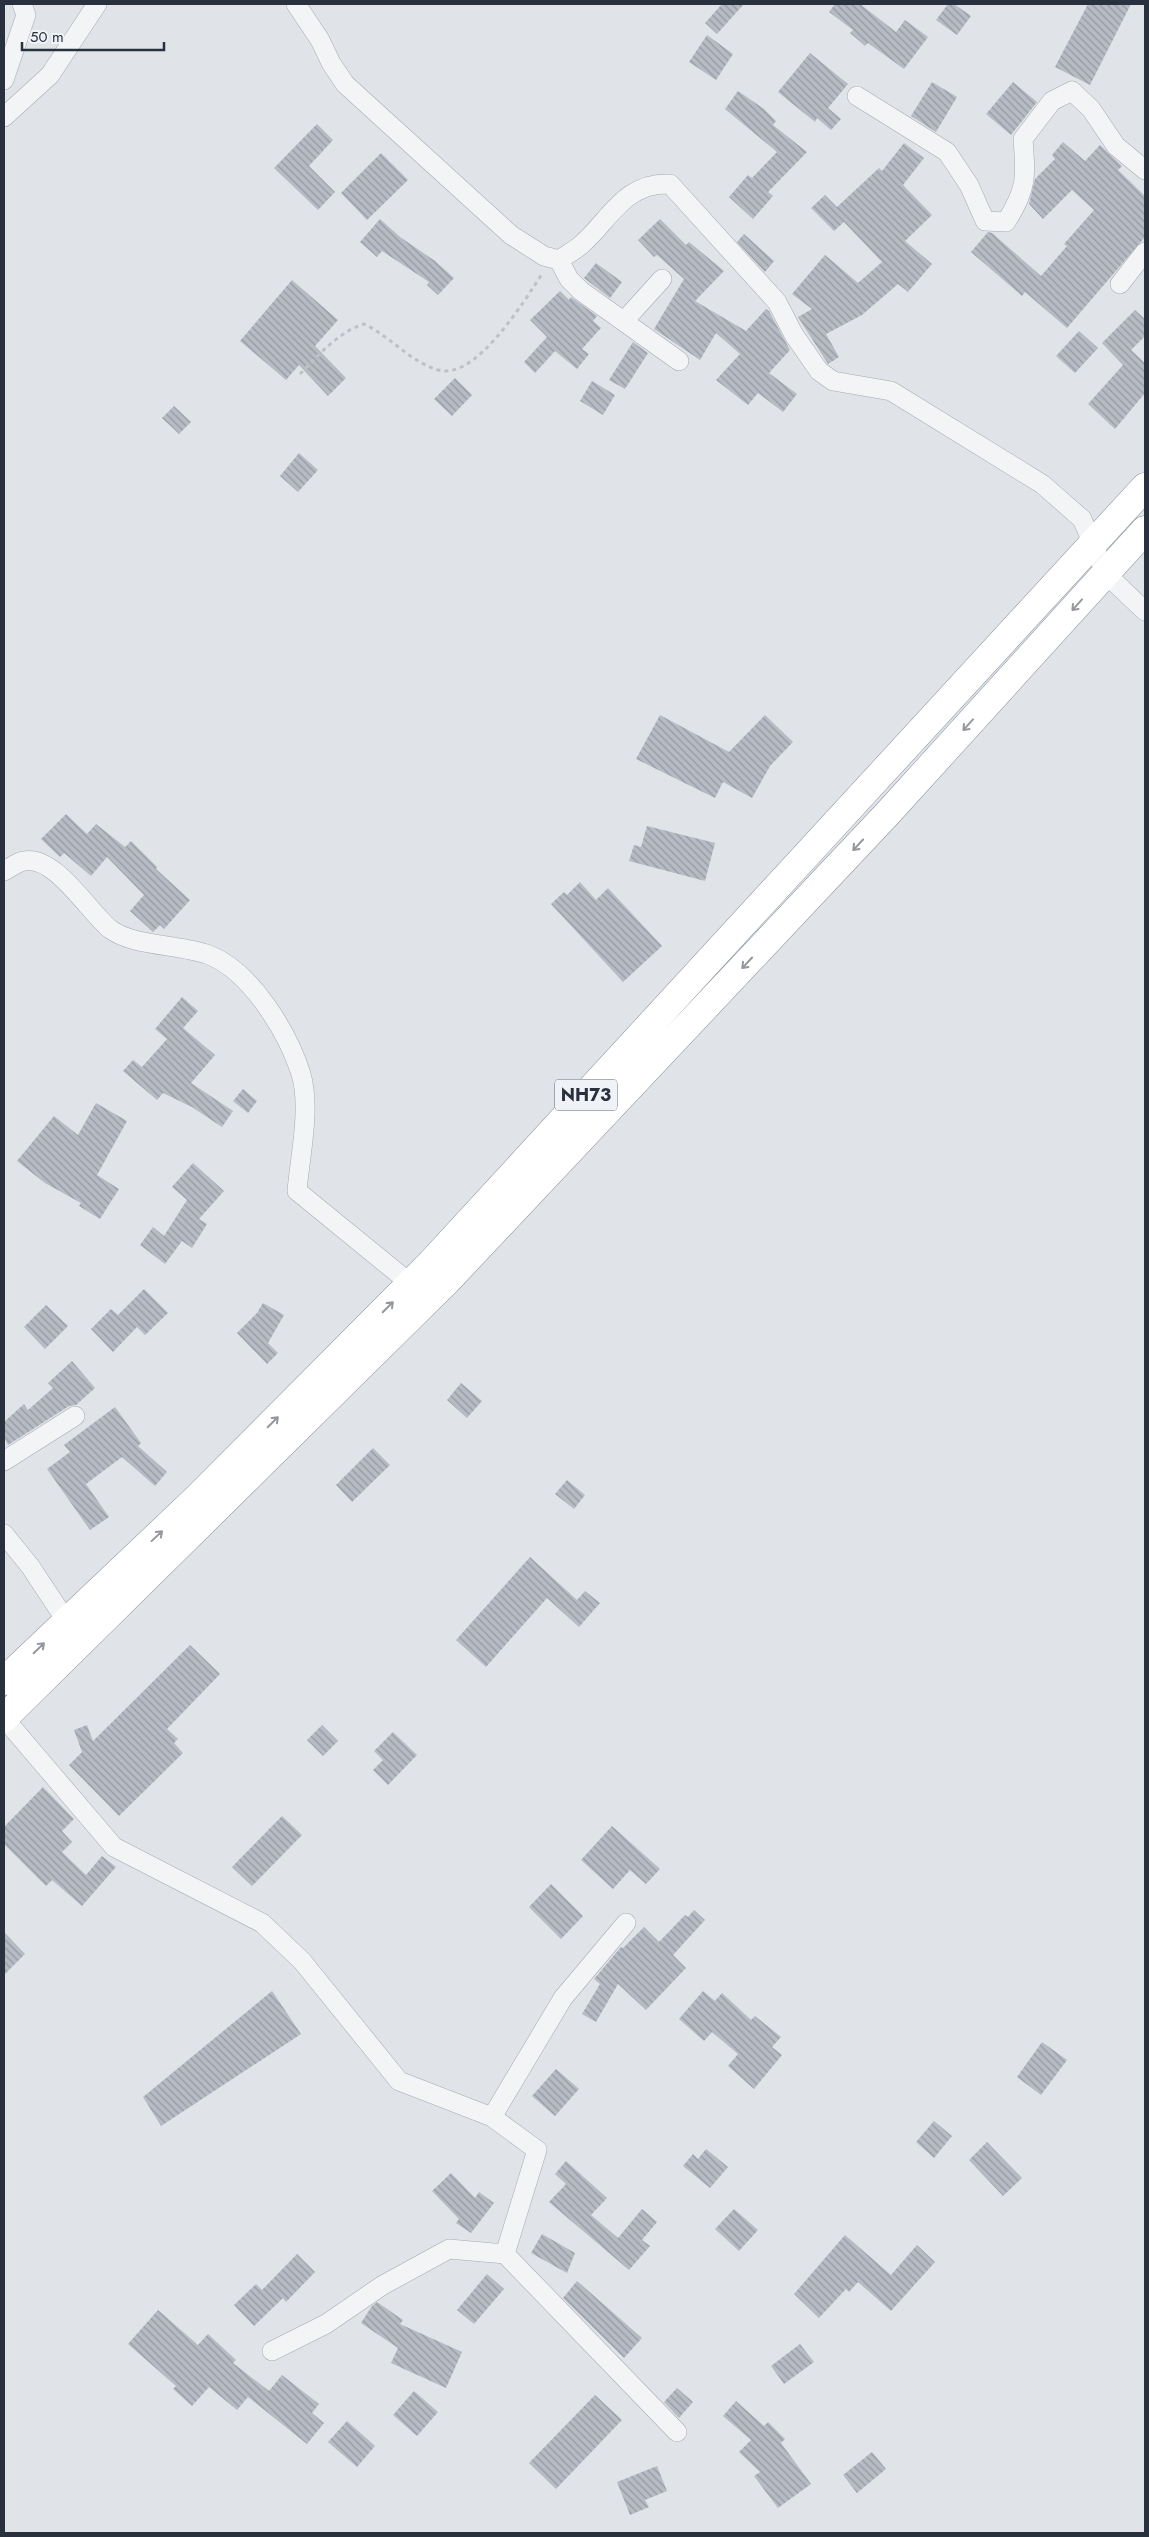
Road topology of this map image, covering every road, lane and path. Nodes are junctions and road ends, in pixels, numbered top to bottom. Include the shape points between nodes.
1 (22, 4) edge
2 (97, 4) edge
3 (296, 4) edge
4 (4, 80) edge
5 (857, 96) dead end
6 (4, 117) edge
7 (1145, 170) edge
8 (1145, 252) edge
9 (551, 258) junction
10 (662, 279) dead end
11 (1120, 284) dead end
12 (624, 321) junction
13 (679, 361) dead end
14 (300, 374) dead end
15 (1145, 487) edge
16 (1145, 530) edge
17 (1094, 543) junction
18 (1106, 574) junction
19 (1145, 611) edge
20 (4, 871) edge
21 (411, 1284) junction
22 (75, 1416) dead end
23 (4, 1461) edge
24 (4, 1534) edge
25 (66, 1622) junction
26 (4, 1681) edge
27 (4, 1718) edge
28 (626, 1923) dead end
29 (492, 2117) junction
30 (505, 2254) junction
31 (272, 2351) dead end
32 (677, 2432) dead end

1 - 4 street via 26,15
2 - 6 street via 50,75
3 - 9 street via 345,84 511,235
5 - 7 street via 947,152 969,185 985,221 1006,222 1021,199 1026,171 1023,140 1052,101 1072,91 1091,109 1116,146
8 - 11 street
9 - 12 street via 581,291
9 - 14 path via 518,311 476,358 459,369 439,370 405,353 378,330 364,324 346,333
9 - 17 street via 581,245 609,212 630,196 653,183 670,184 777,302 794,335 819,371 834,381 891,391 1042,484 1082,520
10 - 12 street
12 - 13 street
15 - 17 highway, NH73
16 - 18 highway, NH73
17 - 18 street
17 - 21 highway, NH73
18 - 19 street
18 -> 27 highway, NH73 via 882,820 448,1280
20 - 21 street via 24,860 38,862 58,873 112,930 130,938 209,955 231,967 253,987 276,1020 301,1075 305,1114 297,1191
25 -> 21 highway, NH73 via 195,1500
22 - 23 street
24 - 25 street via 30,1566
26 -> 25 highway, NH73
27 - 29 street via 114,1847 262,1923 302,1961 400,2081
28 - 29 street via 563,1998
29 - 30 street via 537,2150
30 - 31 street via 449,2249 383,2285 326,2324
30 - 32 street

